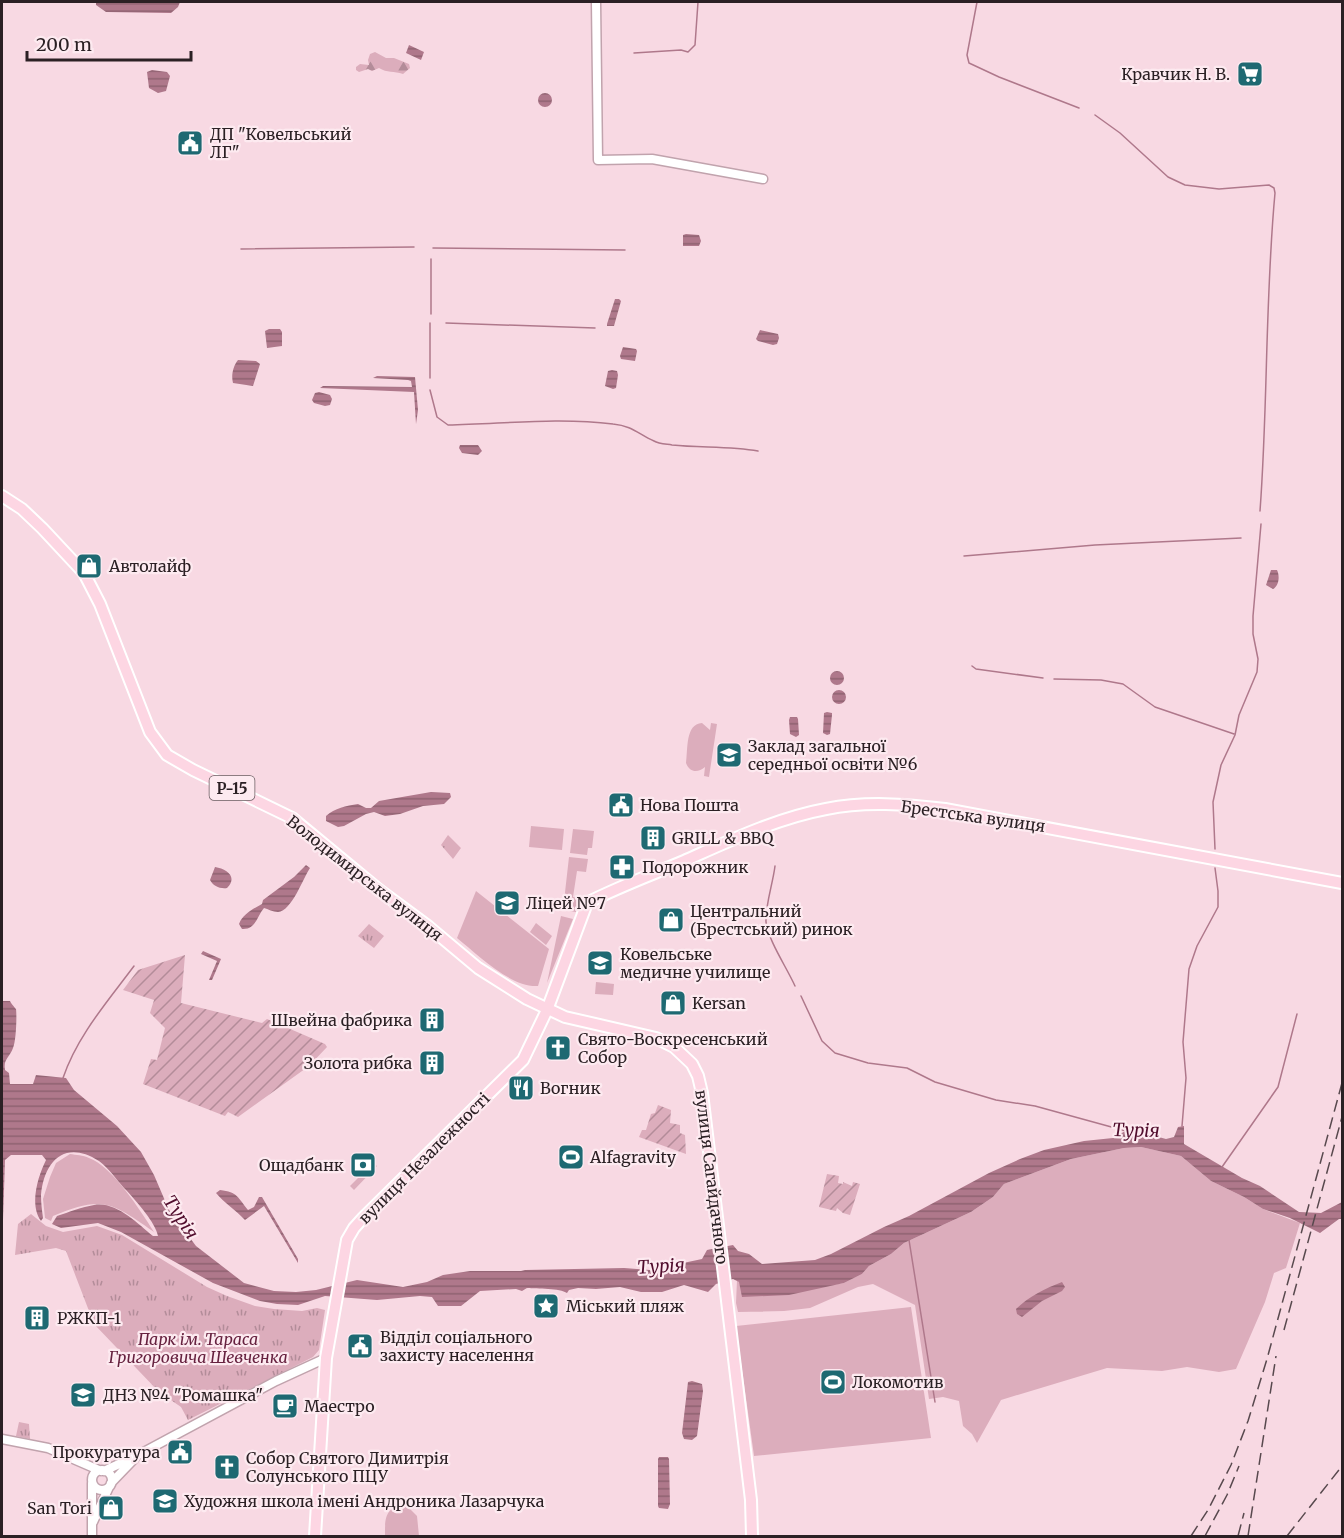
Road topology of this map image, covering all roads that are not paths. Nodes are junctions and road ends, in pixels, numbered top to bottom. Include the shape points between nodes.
1 (596, 2) edge
2 (763, 179) dead end
3 (2, 496) edge
4 (1342, 883) edge
5 (547, 1010) junction
6 (326, 1358) junction
7 (2, 1439) edge
8 (138, 1455) junction
9 (84, 1465) junction
10 (103, 1471) junction
11 (92, 1480) junction
12 (110, 1484) junction
13 (92, 1525) junction
14 (92, 1536) edge
15 (315, 1536) edge
16 (752, 1536) edge

1 - 2 street via 598,160 652,159
3 - 5 main road, Володимирська вулиця / Р-15 via 35,521 84,573 150,732 167,754 292,818 478,968
4 - 5 main road, Брестська вулиця via 945,809 892,804 828,808 723,844 587,903
5 - 6 main road, вулиця Незалежності via 523,1060 354,1228 347,1240
5 - 16 main road, вулиця Сагайдачного via 656,1038 674,1047 692,1064 698,1076 728,1304
6 - 8 street
6 - 15 main road, вулиця Незалежності
7 - 9 street via 48,1448
8 - 10 street
8 - 12 street
9 - 10 street
9 - 11 street
10 - 11 street via 95,1473
10 - 12 street via 111,1477
11 - 12 street via 95,1488 101,1490
11 - 13 street
12 - 13 street
13 - 14 street

